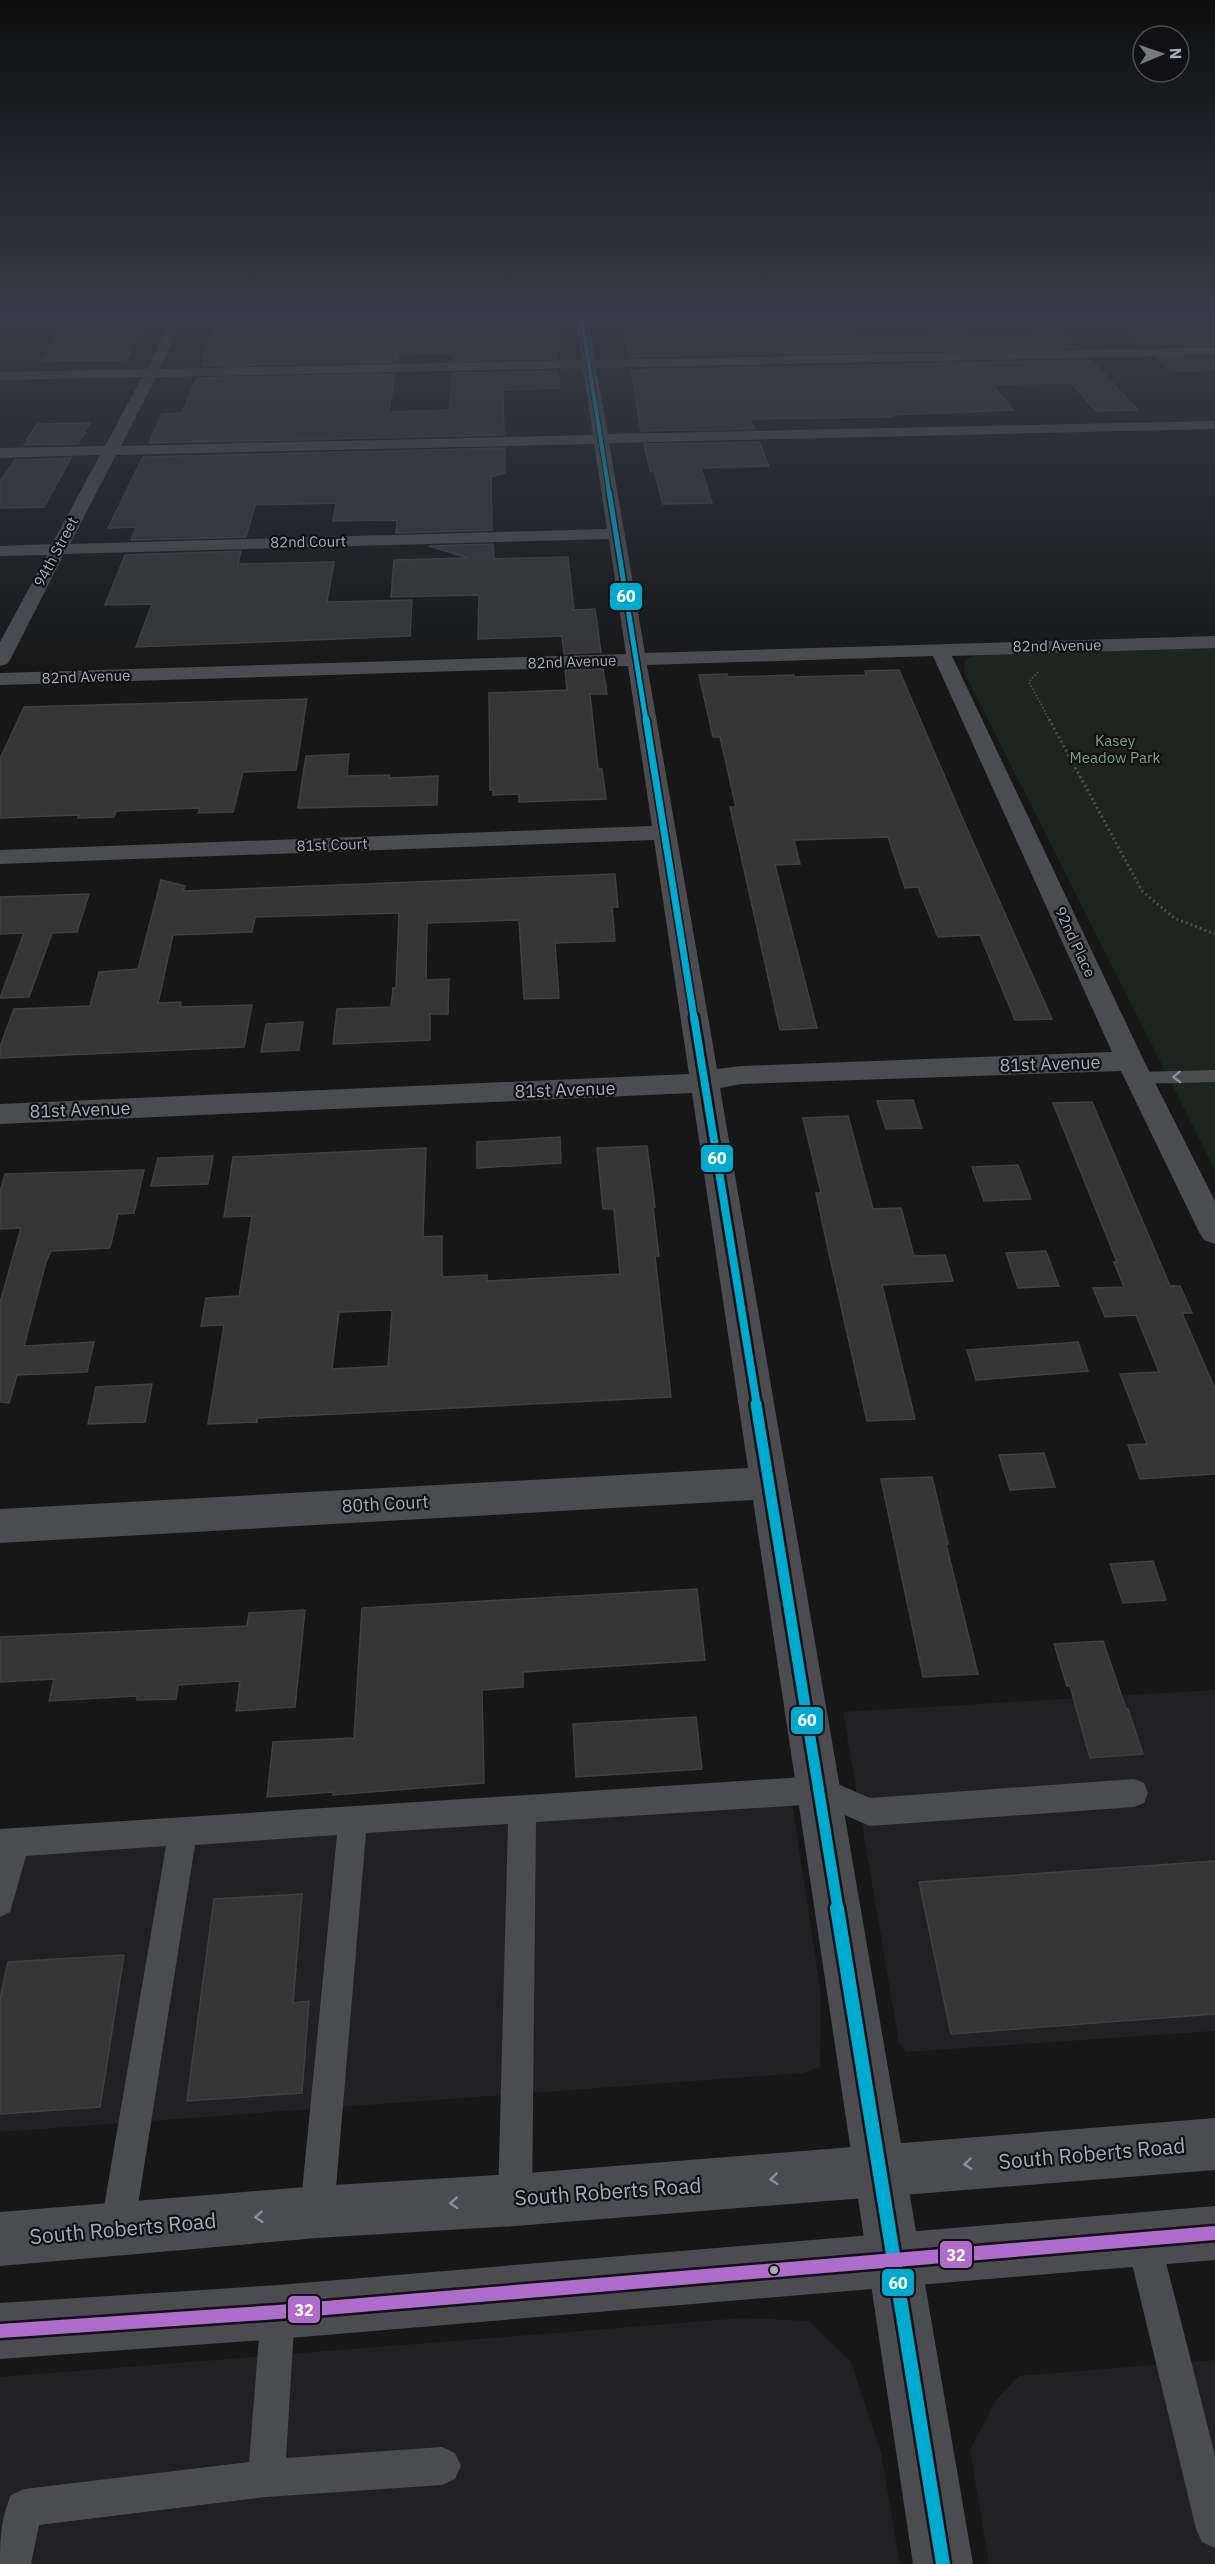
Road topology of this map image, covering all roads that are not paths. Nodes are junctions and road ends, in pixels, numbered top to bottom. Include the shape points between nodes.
1 (118, 435) edge
2 (600, 435) edge
3 (792, 435) edge
4 (601, 439) junction
5 (110, 450) junction
6 (0, 453) edge
7 (616, 534) junction
8 (57, 549) junction
9 (0, 550) edge
10 (1215, 642) edge
11 (939, 649) junction
12 (0, 660) edge
13 (637, 660) junction
14 (0, 679) edge
15 (665, 833) junction
16 (0, 857) edge
17 (1134, 1070) junction
18 (1215, 1076) edge
19 (705, 1081) junction
20 (0, 1114) edge
21 (1215, 1232) edge
22 (769, 1483) junction
23 (0, 1526) edge
24 (819, 1790) junction
25 (1134, 1793) dead end
26 (522, 1809) junction
27 (353, 1820) junction
28 (183, 1830) junction
29 (8, 1842) edge
30 (0, 1902) edge
31 (1215, 2144) edge
32 (880, 2171) junction
33 (515, 2200) junction
34 (317, 2212) junction
35 (117, 2230) junction
36 (1215, 2233) edge
37 (1143, 2239) junction
38 (0, 2240) edge
39 (894, 2260) junction
40 (278, 2312) junction
41 (0, 2331) edge
42 (442, 2466) dead end
43 (266, 2478) junction
44 (1215, 2529) edge
45 (12, 2564) edge
46 (943, 2564) edge

1 - 5 street, 94th Street
2 - 4 street
3 - 4 street
4 - 5 street
4 - 7 street
5 - 6 street
5 - 8 street, 94th Street
7 - 8 street, 82nd Court
7 - 13 street
8 - 9 street, 82nd Court
8 - 12 street, 94th Street
10 - 11 street, 82nd Avenue
11 - 13 street, 82nd Avenue
11 - 17 street, 92nd Place
13 - 14 street, 82nd Avenue
13 - 15 street
15 - 16 street, 81st Court
15 - 19 street
18 -> 17 lane
17 - 19 street, 81st Avenue via 741,1075
17 - 21 street, 92nd Place
19 - 20 street, 81st Avenue
19 - 22 street
22 - 23 street, 80th Court
22 - 24 street
24 - 25 lane via 870,1812
24 - 26 lane
24 - 32 street
26 - 27 lane
26 - 33 lane
27 - 28 lane
27 - 34 lane
28 - 29 lane
28 - 35 lane
29 - 30 lane
31 -> 32 street, South Roberts Road
32 -> 33 street, South Roberts Road
32 - 39 street
33 -> 34 street, South Roberts Road
34 -> 35 street, South Roberts Road
35 - 38 street, South Roberts Road
36 - 37 street
37 - 39 street
37 - 44 lane
39 - 40 street
39 - 46 street
40 - 41 street
40 - 43 lane
42 - 43 lane
43 - 45 lane via 24,2508

